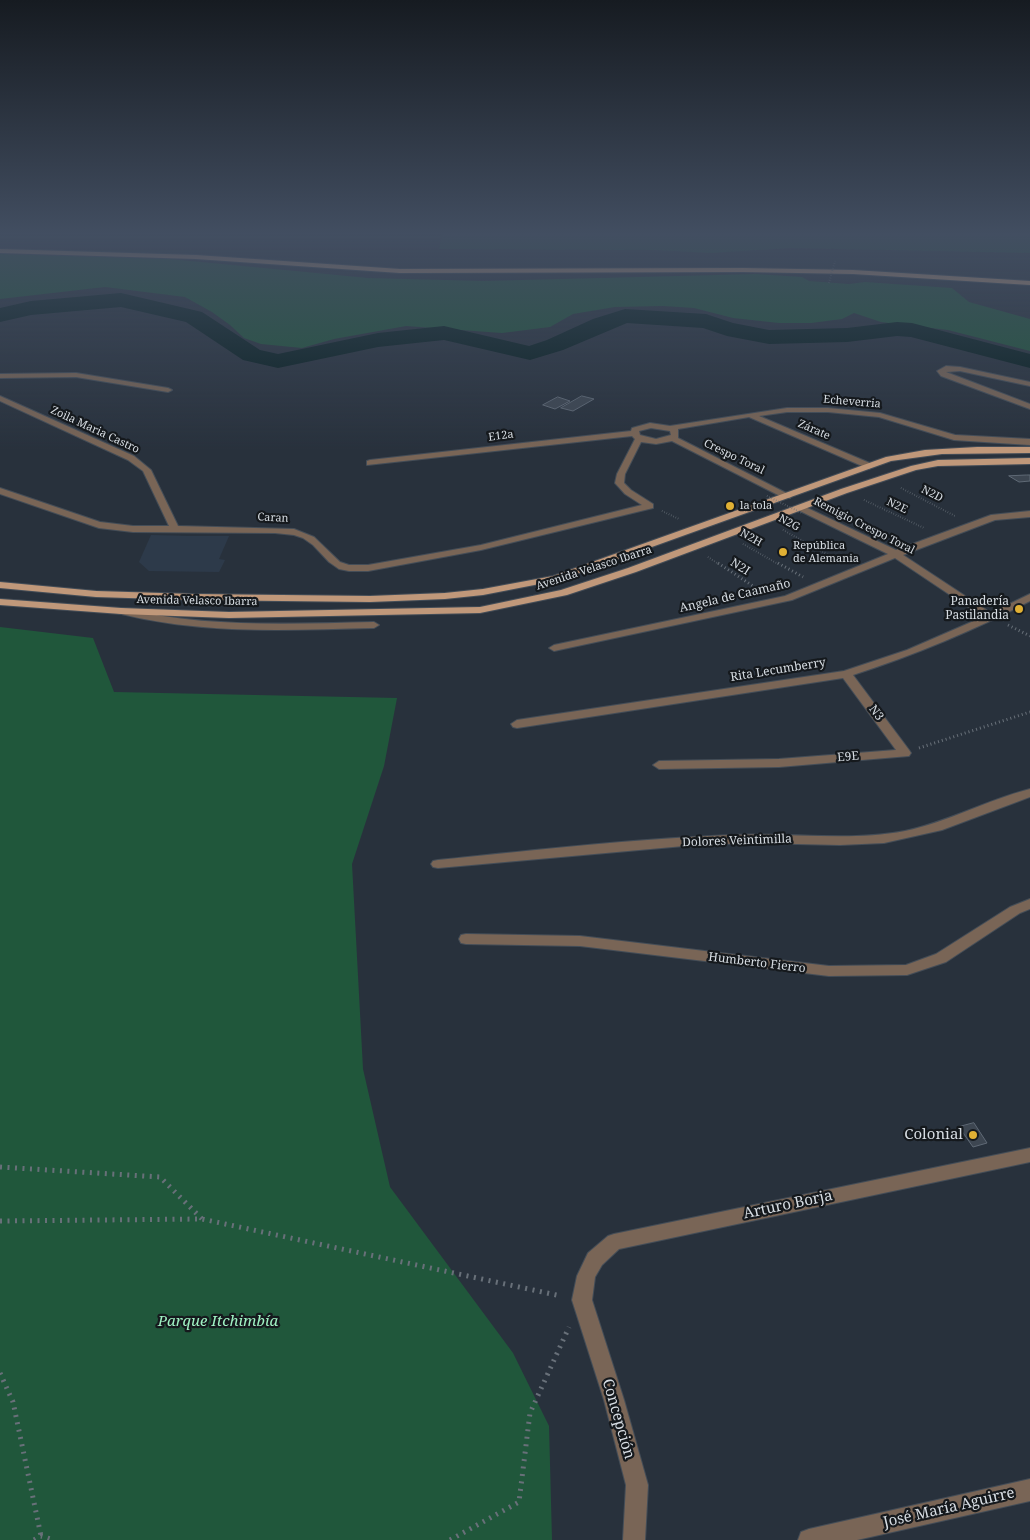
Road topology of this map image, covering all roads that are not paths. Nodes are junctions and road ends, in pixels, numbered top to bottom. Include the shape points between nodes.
1 (0, 376) edge
2 (1030, 384) edge
3 (168, 390) dead end
4 (0, 398) edge
5 (1030, 407) edge
6 (749, 415) junction
7 (670, 428) junction
8 (637, 435) junction
9 (672, 438) junction
10 (1030, 442) edge
11 (1030, 450) edge
12 (1030, 461) edge
13 (370, 463) dead end
14 (869, 466) junction
15 (0, 491) edge
16 (787, 496) junction
17 (802, 510) junction
18 (1030, 514) edge
19 (174, 528) junction
20 (896, 554) junction
21 (0, 585) edge
22 (1030, 597) edge
23 (0, 602) edge
24 (121, 611) junction
25 (991, 617) junction
26 (374, 625) dead end
27 (554, 648) dead end
28 (846, 674) junction
29 (517, 724) dead end
30 (905, 753) joint
31 (659, 765) dead end
32 (1030, 793) edge
33 (438, 864) dead end
34 (1030, 904) edge
35 (466, 939) dead end
36 (1030, 1155) edge
37 (582, 1300) joint
38 (1030, 1490) edge
39 (634, 1540) edge
40 (809, 1540) edge

1 - 3 street via 76,375
2 - 5 street via 960,369 941,371
4 - 19 street, Zoila Maria Castro via 131,458 147,470
6 - 7 street, Echeverria
6 - 10 street, Echeverria via 787,410 828,410 880,415 954,437
6 - 14 street, Zárate
7 - 8 street, Echeverria via 643,426 635,430
7 - 9 street via 676,433
8 - 9 street via 656,441
8 - 13 street, E12a
8 - 19 street, Caran via 619,483 650,506 518,539 366,569 346,568 333,562 313,539 298,532
9 - 16 street, Crespo Toral
11 - 14 main road, Avenida Velasco Ibarra via 948,449
12 - 17 main road, Avenida Velasco Ibarra via 938,463 844,491
14 - 16 main road, Avenida Velasco Ibarra
15 - 19 street, Caran via 99,525 133,529
16 - 21 main road, Avenida Velasco Ibarra via 556,578 474,593 404,598 238,598 78,594
17 - 20 street, Remigio Crespo Toral
17 - 24 main road, Avenida Velasco Ibarra via 563,593 480,610 315,615
18 - 20 street, Angela de Caamaño via 994,517
20 - 25 street, Remigio Crespo Toral
20 - 27 street, Angela de Caamaño via 788,598
22 - 25 street, Rita Lecumberry
23 - 24 main road, Avenida Velasco Ibarra
24 - 26 street via 148,619 212,628
25 - 28 street, Rita Lecumberry via 910,652
28 - 29 street, Rita Lecumberry
28 - 30 street, N3
30 - 31 street, E9E via 779,763
32 - 33 street, Dolores Veintimilla via 904,835 851,841 769,837 714,840
34 - 35 street, Humberto Fierro via 1015,910 941,958 907,970 829,971 580,942
36 - 37 street, Arturo Borja via 614,1242 595,1259 586,1276
37 - 39 street, Concepción via 637,1485
38 - 40 street, José María Aguirre

